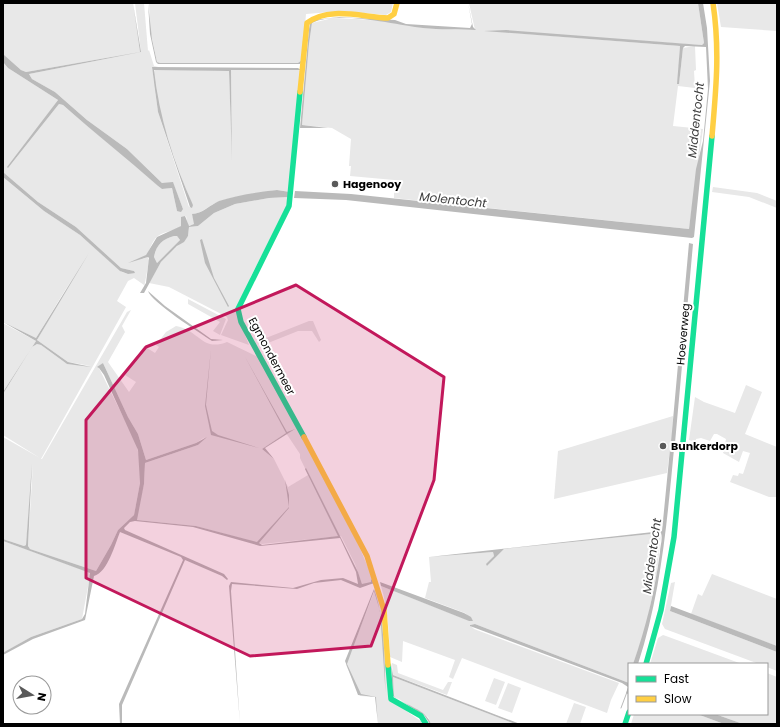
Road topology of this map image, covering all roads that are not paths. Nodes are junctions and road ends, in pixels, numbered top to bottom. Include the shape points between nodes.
1 (397, 3) edge
2 (713, 3) edge
3 (646, 663) edge
4 (426, 724) edge

1 - 4 street, Egmondermeer via 394,14 388,18 340,14 318,16 308,23 291,198 286,215 241,300 239,316 367,556 384,610 391,699 420,716
2 - 3 street, Hoeverweg via 718,68 676,519 667,588

